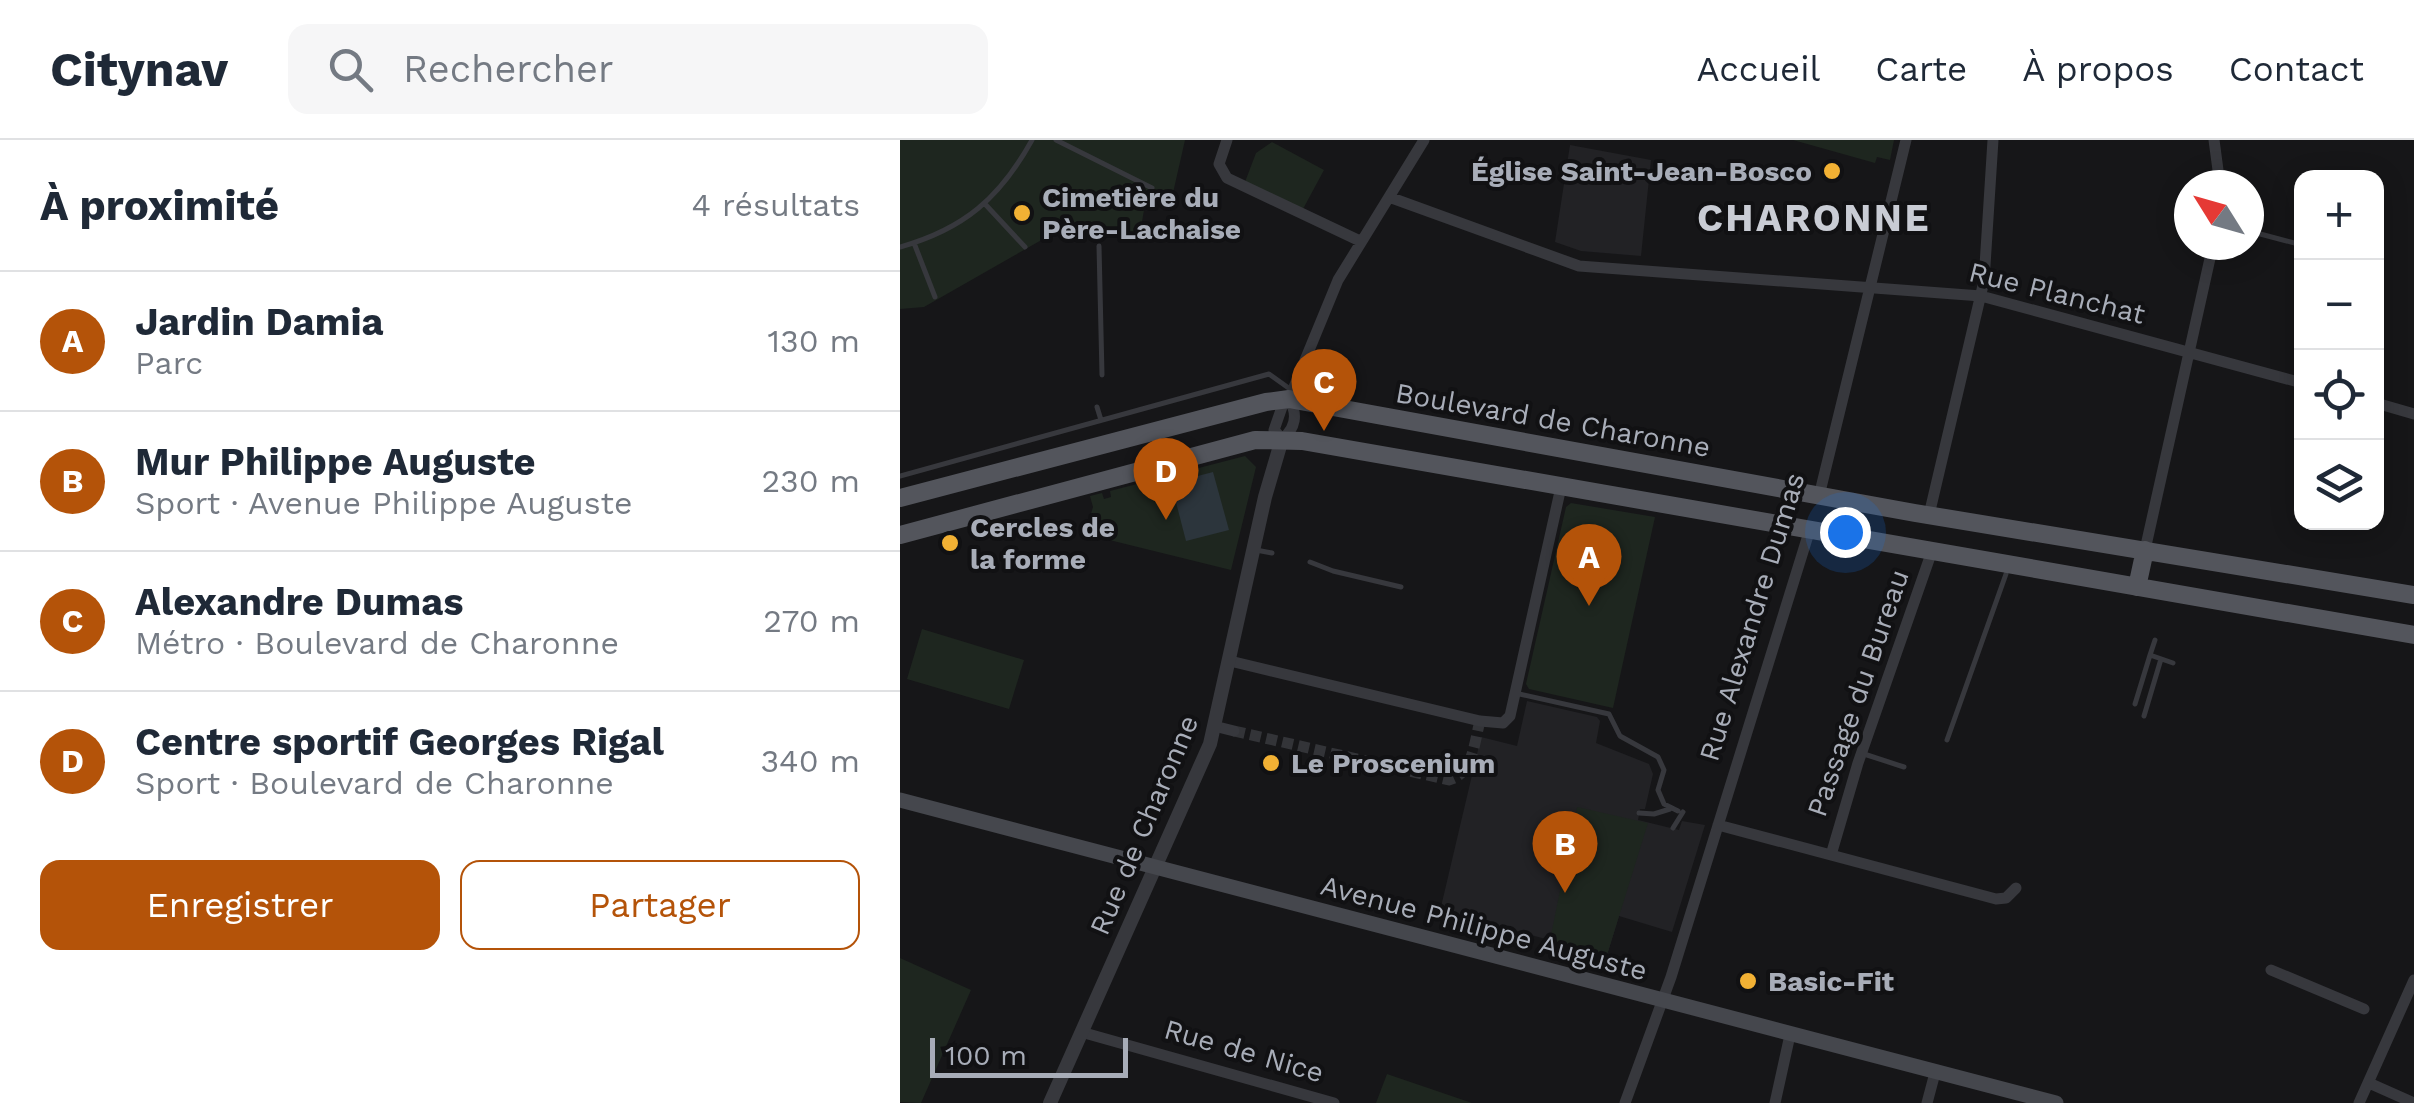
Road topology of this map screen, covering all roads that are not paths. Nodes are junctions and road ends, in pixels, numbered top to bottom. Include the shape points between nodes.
1 (1032, 140) edge
2 (1056, 140) edge
3 (1227, 140) edge
4 (1424, 140) edge
5 (1906, 140) edge
6 (1993, 140) edge
7 (2214, 140) edge
8 (2218, 170) edge
9 (1152, 188) dead end
10 (1389, 197) junction
11 (985, 204) junction
12 (2264, 235) edge
13 (1360, 241) junction
14 (2294, 242) edge
15 (914, 243) junction
16 (1024, 246) dead end
17 (1098, 246) dead end
18 (900, 247) edge
19 (2209, 260) edge
20 (1871, 286) junction
21 (1981, 296) junction
22 (935, 297) dead end
23 (2190, 352) junction
24 (1102, 376) dead end
25 (2294, 381) edge
26 (1291, 395) junction
27 (1097, 406) dead end
28 (2384, 406) edge
29 (2414, 414) edge
30 (1101, 420) junction
31 (1282, 439) junction
32 (900, 476) edge
33 (1560, 486) junction
34 (1819, 496) junction
35 (900, 498) edge
36 (1929, 516) junction
37 (902, 527) edge
38 (1810, 529) junction
39 (1254, 549) junction
40 (1932, 550) junction
41 (2145, 550) junction
42 (1272, 553) dead end
43 (1310, 562) dead end
44 (2006, 574) dead end
45 (1401, 587) dead end
46 (2137, 587) junction
47 (2414, 596) edge
48 (2414, 635) edge
49 (2155, 640) dead end
50 (2150, 655) junction
51 (2161, 659) junction
52 (1230, 660) junction
53 (2174, 663) dead end
54 (1515, 693) junction
55 (2135, 704) dead end
56 (2144, 716) dead end
57 (1214, 726) junction
58 (1234, 731) tunnel mouth
59 (1947, 740) dead end
60 (1862, 754) junction
61 (1904, 767) dead end
62 (900, 800) edge
63 (1670, 808) junction
64 (1639, 814) dead end
65 (1716, 822) junction
66 (1673, 828) dead end
67 (1831, 855) junction
68 (1155, 867) junction
69 (2016, 888) dead end
70 (2271, 970) dead end
71 (2414, 980) edge
72 (1663, 1001) junction
73 (2364, 1009) dead end
74 (1081, 1032) junction
75 (1790, 1036) junction
76 (1935, 1073) junction
77 (2369, 1083) junction
78 (2036, 1100) edge
79 (1057, 1101) edge
80 (2414, 1102) edge
81 (1334, 1103) edge
82 (1625, 1103) edge
83 (1775, 1103) edge
84 (1928, 1103) edge
85 (2056, 1103) edge
86 (2360, 1103) edge

1 - 11 lane
2 - 9 lane
3 - 13 street via 1220,164 1227,178
4 - 10 street
5 - 20 street, Rue Alexandre Dumas
6 - 21 street
7 - 8 street
10 - 13 street
10 - 20 street, Rue Planchat via 1579,266
11 - 15 lane via 951,229
11 - 16 lane
12 - 14 lane
13 - 26 street
15 - 18 lane
15 - 22 lane
17 - 24 lane
19 - 23 street
20 - 21 street, Rue Planchat
20 - 34 street, Rue Alexandre Dumas
21 - 23 street, Rue Planchat
21 - 36 street
23 - 25 street, Rue Planchat
23 - 41 street
26 - 30 lane via 1269,374
26 - 31 street, Rue de Charonne via 1296,411
26 - 34 main road, Boulevard de Charonne
26 - 35 main road, Boulevard de Charonne
27 - 30 lane
28 - 29 street
30 - 32 lane
31 - 33 main road
31 - 37 main road via 1255,440
31 - 39 street, Rue de Charonne
33 - 38 main road
33 - 54 street
34 - 36 main road, Boulevard de Charonne
34 - 38 main road, Rue Alexandre Dumas
36 - 41 main road, Boulevard de Charonne
38 - 40 main road
38 - 65 street, Rue Alexandre Dumas
39 - 42 lane
39 - 52 street, Rue de Charonne
40 - 46 main road
40 - 60 street, Passage du Bureau
41 - 46 main road
41 - 47 main road, Boulevard de Charonne
43 - 45 lane
44 - 59 lane
46 - 48 main road
49 - 50 lane
50 - 51 lane
50 - 55 lane
51 - 53 lane
51 - 56 lane
52 - 54 street via 1499,725 1510,716
52 - 57 street, Rue de Charonne
54 - 63 lane via 1609,714 1620,736 1658,757 1664,770 1658,790
57 - 58 street
57 - 68 street, Rue de Charonne
60 - 61 lane
60 - 67 street, Passage du Bureau
62 - 68 main road, Avenue Philippe Auguste
63 - 64 lane
63 - 66 lane via 1681,812
65 - 67 street, Passage du Bureau
65 - 72 street, Rue Alexandre Dumas
67 - 69 street via 1996,899
68 - 72 main road, Avenue Philippe Auguste
68 - 74 street, Rue de Charonne
70 - 73 street
71 - 77 street
72 - 75 main road, Avenue Philippe Auguste
72 - 82 street, Rue Alexandre Dumas
74 - 79 street, Rue de Charonne
74 - 81 street, Rue de Nice
75 - 76 main road, Avenue Philippe Auguste
75 - 83 street
76 - 78 main road, Avenue Philippe Auguste
76 - 84 street
77 - 80 street
77 - 86 street
78 - 85 main road, Avenue Philippe Auguste

